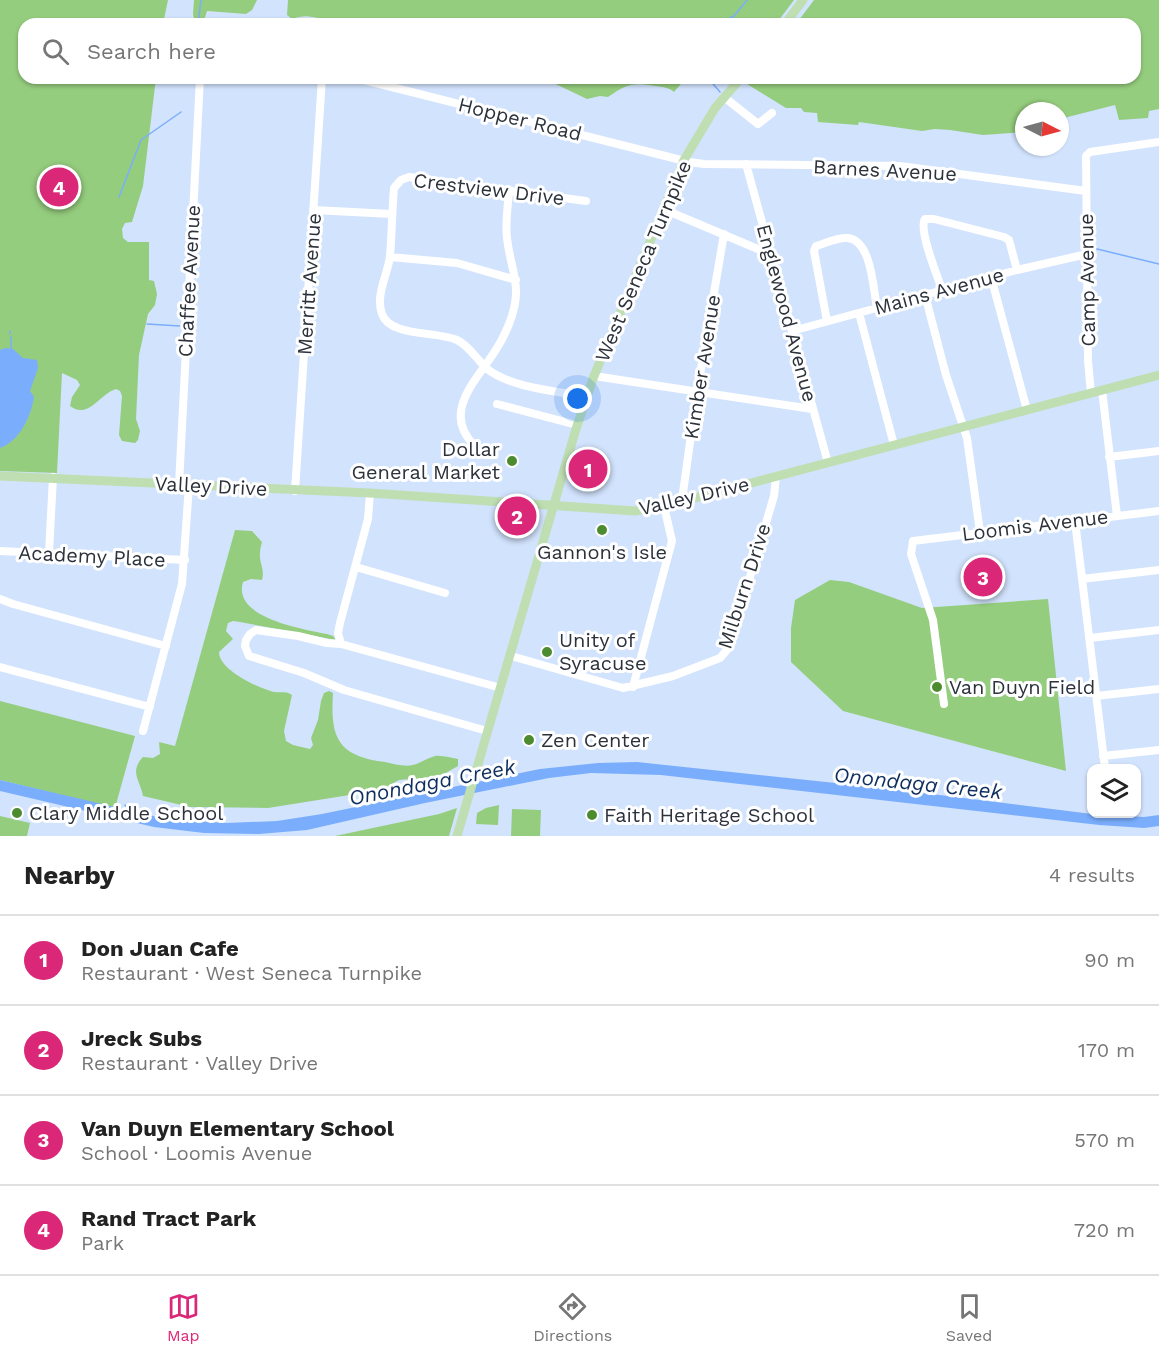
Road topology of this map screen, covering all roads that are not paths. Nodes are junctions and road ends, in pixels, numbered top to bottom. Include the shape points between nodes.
1 (803, 0) edge
2 (790, 18) edge
3 (200, 84) edge
4 (322, 84) edge
5 (380, 84) edge
6 (736, 84) edge
7 (724, 97) junction
8 (772, 113) dead end
9 (1159, 142) edge
10 (684, 160) junction
11 (746, 164) junction
12 (509, 191) junction
13 (1086, 191) junction
14 (586, 201) dead end
15 (663, 209) junction
16 (313, 210) junction
17 (392, 214) junction
18 (724, 234) junction
19 (1087, 254) junction
20 (772, 255) junction
21 (390, 258) junction
22 (1017, 270) junction
23 (991, 277) junction
24 (516, 280) junction
25 (942, 290) junction
26 (925, 295) junction
27 (877, 308) junction
28 (859, 313) junction
29 (827, 321) junction
30 (792, 331) junction
31 (485, 366) junction
32 (1159, 375) edge
33 (594, 376) junction
34 (1102, 390) junction
35 (697, 392) junction
36 (1091, 393) junction
37 (587, 397) junction
38 (497, 404) dead end
39 (812, 410) junction
40 (1027, 410) junction
41 (577, 425) junction
42 (962, 427) junction
43 (894, 445) junction
44 (475, 446) dead end
45 (1159, 451) edge
46 (1109, 457) junction
47 (828, 463) junction
48 (0, 476) edge
49 (776, 476) junction
50 (53, 477) junction
51 (184, 485) junction
52 (295, 490) junction
53 (370, 493) junction
54 (682, 500) junction
55 (554, 505) junction
56 (664, 506) junction
57 (1159, 511) edge
58 (1117, 516) junction
59 (1075, 521) junction
60 (980, 532) junction
61 (0, 551) edge
62 (49, 553) junction
63 (184, 560) junction
64 (356, 567) junction
65 (1159, 570) edge
66 (1082, 579) junction
67 (445, 593) dead end
68 (0, 598) edge
69 (1159, 630) edge
70 (1090, 638) junction
71 (341, 644) junction
72 (166, 646) junction
73 (511, 656) junction
74 (0, 667) edge
75 (633, 687) junction
76 (501, 688) junction
77 (1159, 689) edge
78 (1096, 696) junction
79 (944, 704) dead end
80 (150, 707) junction
81 (143, 731) dead end
82 (487, 731) junction
83 (1159, 750) edge
84 (1103, 756) junction
85 (1104, 764) edge
86 (457, 836) edge

1 - 2 main road
3 - 51 street, Chaffee Avenue
4 - 16 street, Merritt Avenue
5 - 10 street, Hopper Road
6 - 7 main road, West Seneca Turnpike
7 - 8 street via 758,124
7 - 10 main road, West Seneca Turnpike
9 - 13 street, Camp Avenue via 1090,152 1086,156
10 - 11 street, Barnes Avenue
10 - 15 main road, West Seneca Turnpike
11 - 13 street, Barnes Avenue via 900,166
11 - 20 street, Englewood Avenue
12 - 14 street, Crestview Drive
12 - 17 street, Crestview Drive via 409,177 396,184
12 - 24 street via 507,238
13 - 19 street, Camp Avenue
15 - 18 street
15 - 33 main road, West Seneca Turnpike
16 - 17 street
16 - 52 street, Merritt Avenue
17 - 21 street
18 - 20 street
18 - 35 street, Kimber Avenue
19 - 22 street, Mains Avenue
19 - 36 street, Camp Avenue
20 - 30 street, Englewood Avenue
21 - 24 street via 457,262
21 - 31 street via 382,281 380,309 386,321 394,327 457,340
22 - 23 street, Mains Avenue
22 - 25 street via 1009,240 1004,237 925,219 925,239
23 - 25 street, Mains Avenue
23 - 40 street
24 - 31 street via 514,310
25 - 26 street, Mains Avenue
26 - 27 street, Mains Avenue
26 - 42 street
27 - 28 street, Mains Avenue
27 - 29 street via 863,245 855,239 843,238 816,246 814,251
28 - 29 street, Mains Avenue
28 - 43 street
29 - 30 street, Mains Avenue
30 - 39 street, Englewood Avenue
31 - 37 street via 519,383
31 - 44 street via 462,406 462,427
32 - 34 main road, Valley Drive
33 - 35 street
33 - 37 main road, West Seneca Turnpike
34 - 36 main road, Valley Drive
34 - 46 street
35 - 39 street
35 - 54 street, Kimber Avenue
36 - 40 main road, Valley Drive
37 - 41 main road, West Seneca Turnpike
38 - 41 street
39 - 47 street, Englewood Avenue
40 - 42 main road, Valley Drive
41 - 55 main road, West Seneca Turnpike
42 - 43 main road, Valley Drive
42 - 60 street via 969,448
43 - 47 main road, Valley Drive
45 - 46 street
46 - 58 street
47 - 49 main road, Valley Drive
48 - 50 main road, Valley Drive
49 - 54 main road, Valley Drive
49 - 75 street, Milburn Drive via 774,496 727,650 720,658
50 - 51 main road, Valley Drive
50 - 62 street
51 - 52 main road, Valley Drive
51 - 63 street, Chaffee Avenue
52 - 53 main road, Valley Drive
53 - 55 main road, Valley Drive
53 - 64 street
54 - 56 main road, Valley Drive
55 - 56 main road, Valley Drive via 635,511
55 - 73 main road, West Seneca Turnpike
56 - 75 street via 672,541
57 - 58 street, Loomis Avenue
58 - 59 street, Loomis Avenue
59 - 60 street, Loomis Avenue
59 - 66 street
60 - 79 street, Loomis Avenue via 912,542 911,554 933,620
61 - 62 street, Academy Place
62 - 63 street, Academy Place
63 - 72 street, Chaffee Avenue
64 - 67 street
64 - 71 street via 338,633
65 - 66 street
66 - 70 street
68 - 72 street
69 - 70 street
70 - 78 street
71 - 76 street
71 - 82 street via 262,629 250,634 245,646 249,656 344,690
72 - 80 street, Chaffee Avenue
73 - 75 street, Milburn Drive via 612,686
73 - 76 main road, West Seneca Turnpike
74 - 80 street
76 - 82 main road, West Seneca Turnpike
77 - 78 street
78 - 84 street
80 - 81 street, Chaffee Avenue
82 - 86 main road, West Seneca Turnpike
83 - 84 street
84 - 85 street

